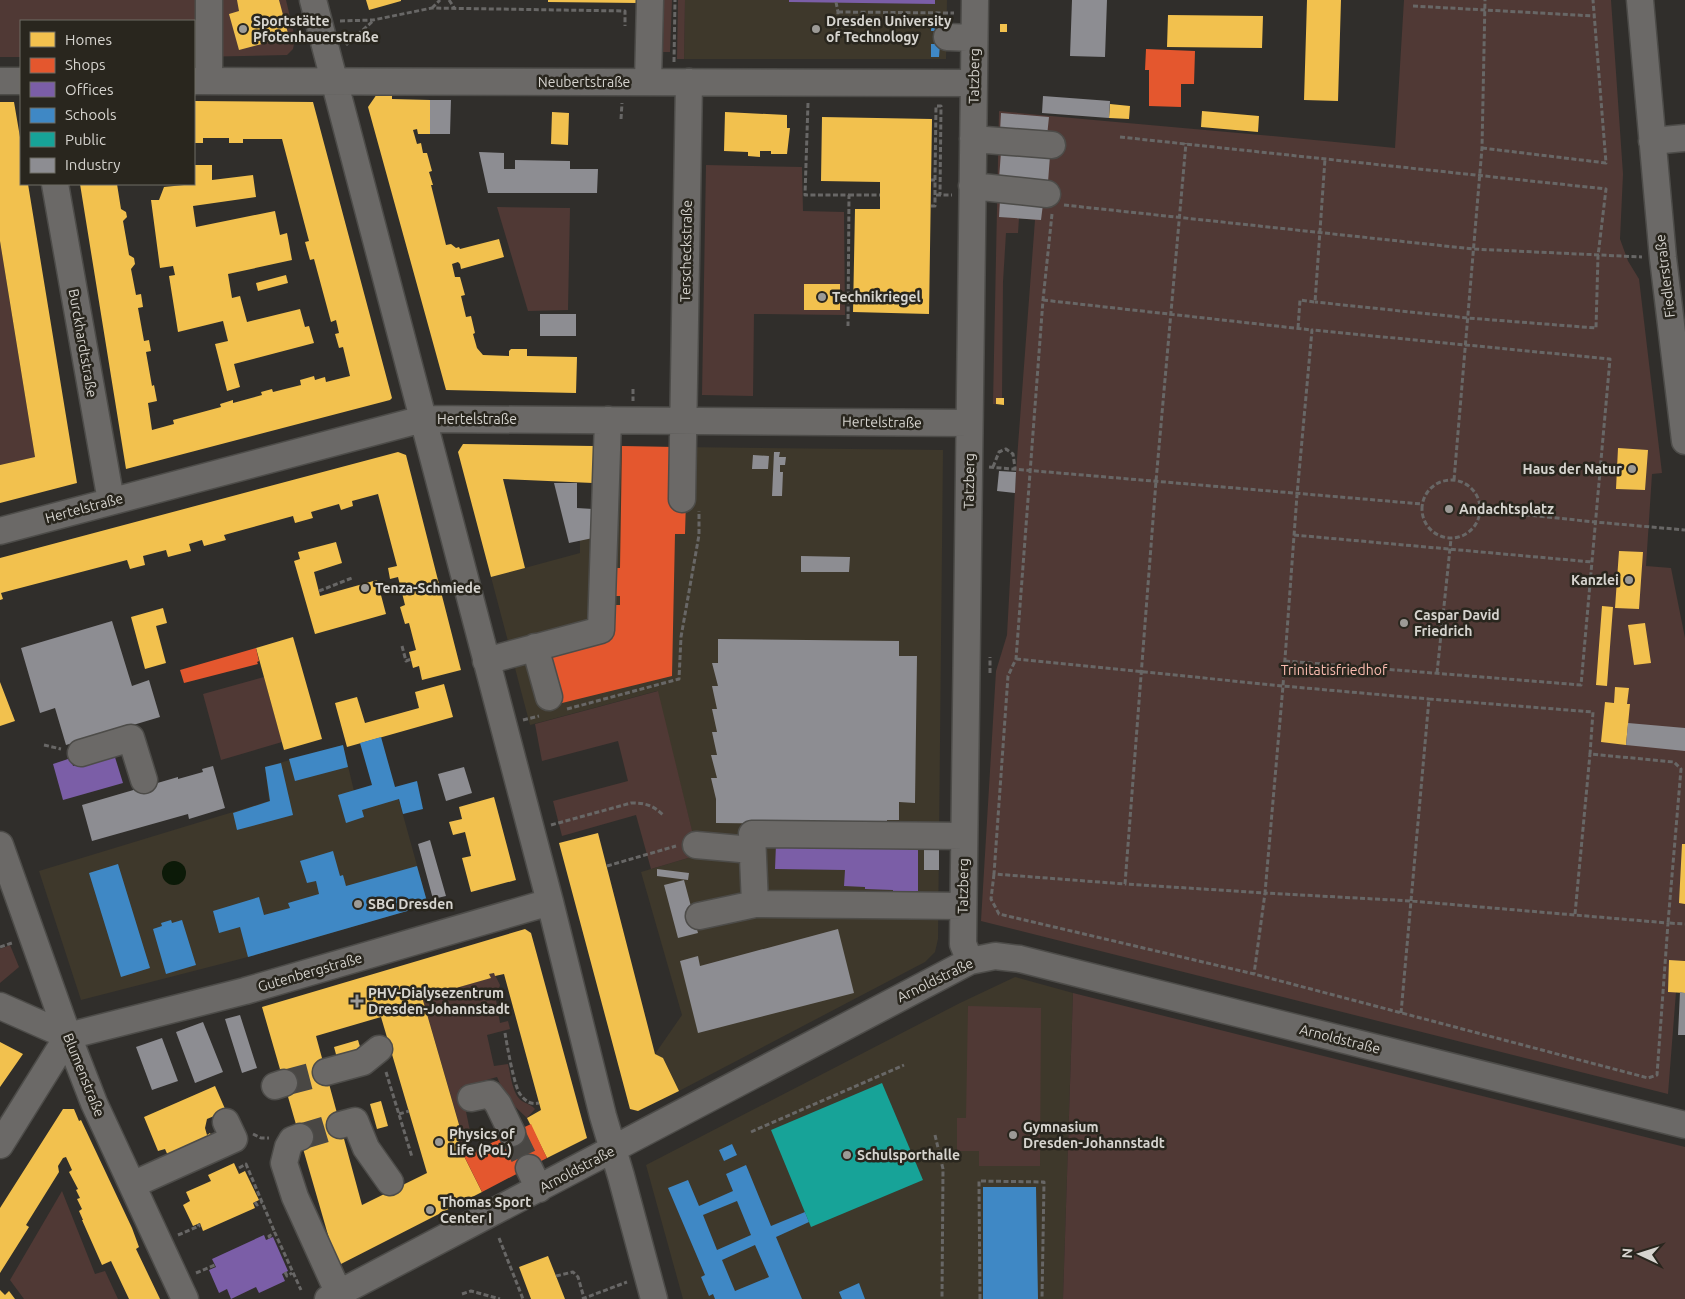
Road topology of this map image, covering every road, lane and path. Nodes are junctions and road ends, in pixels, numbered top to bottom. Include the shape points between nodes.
1 (209, 0) edge
2 (440, 0) edge
3 (449, 0) edge
4 (650, 0) edge
5 (675, 0) edge
6 (975, 0) edge
7 (1485, 0) edge
8 (1593, 0) edge
9 (1640, 0) edge
10 (836, 2) dead end
11 (1413, 6) dead end
12 (432, 8) junction
13 (455, 9) junction
14 (1485, 10) junction
15 (315, 11) edge
16 (838, 12) junction
17 (1594, 16) junction
18 (373, 20) junction
19 (947, 25) joint
20 (625, 26) dead end
21 (837, 36) dead end
22 (974, 38) junction
23 (331, 71) junction
24 (0, 81) edge
25 (20, 81) edge
26 (201, 81) edge
27 (648, 82) junction
28 (681, 82) junction
29 (974, 83) junction
30 (622, 111) dead end
31 (621, 119) dead end
32 (807, 119) dead end
33 (1120, 137) dead end
34 (1685, 138) edge
35 (973, 139) junction
36 (1652, 141) junction
37 (1186, 144) junction
38 (1052, 146) dead end
39 (1482, 148) junction
40 (1325, 159) junction
41 (1479, 176) junction
42 (55, 185) edge
43 (972, 186) junction
44 (849, 195) junction
45 (880, 195) dead end
46 (938, 195) junction
47 (945, 195) dead end
48 (1054, 204) junction
49 (931, 206) dead end
50 (1179, 217) junction
51 (1320, 233) junction
52 (1473, 249) junction
53 (1598, 256) junction
54 (1663, 258) junction
55 (1043, 300) junction
56 (1315, 302) junction
57 (1170, 314) junction
58 (1468, 318) junction
59 (848, 326) dead end
60 (1298, 328) junction
61 (1312, 330) junction
62 (1466, 346) junction
63 (633, 389) dead end
64 (633, 397) dead end
65 (423, 419) junction
66 (608, 420) junction
67 (691, 421) junction
68 (969, 423) junction
69 (1684, 429) edge
70 (1015, 468) junction
71 (1030, 470) junction
72 (699, 471) dead end
73 (1454, 480) junction
74 (1156, 481) junction
75 (1297, 494) junction
76 (111, 501) junction
77 (690, 503) joint
78 (1422, 504) junction
79 (1480, 510) junction
80 (1595, 522) junction
81 (0, 530) edge
82 (1685, 530) edge
83 (1294, 535) junction
84 (1451, 539) junction
85 (1450, 550) junction
86 (1592, 562) junction
87 (352, 578) dead end
88 (319, 591) dead end
89 (402, 646) dead end
90 (535, 647) junction
91 (411, 659) dead end
92 (1016, 659) junction
93 (486, 661) junction
94 (1285, 661) junction
95 (1141, 672) junction
96 (1437, 673) junction
97 (1283, 686) junction
98 (1429, 698) junction
99 (549, 708) junction
100 (503, 725) junction
101 (81, 753) dead end
102 (1590, 754) junction
103 (144, 780) dead end
104 (663, 815) dead end
105 (531, 830) junction
106 (964, 836) junction
107 (0, 845) edge
108 (696, 845) joint
109 (752, 850) junction
110 (607, 866) dead end
111 (994, 874) junction
112 (1125, 884) junction
113 (1265, 893) junction
114 (1411, 901) junction
115 (550, 902) junction
116 (755, 904) junction
117 (963, 906) junction
118 (1576, 914) junction
119 (699, 916) dead end
120 (1668, 923) junction
121 (1685, 924) edge
122 (970, 961) junction
123 (1254, 974) junction
124 (0, 1006) edge
125 (1402, 1013) junction
126 (505, 1033) dead end
127 (68, 1036) junction
128 (379, 1049) joint
129 (904, 1065) dead end
130 (326, 1072) tunnel mouth
131 (471, 1098) dead end
132 (539, 1103) dead end
133 (409, 1111) dead end
134 (399, 1114) junction
135 (340, 1125) tunnel mouth
136 (1685, 1125) edge
137 (230, 1130) joint
138 (751, 1132) dead end
139 (512, 1133) tunnel mouth
140 (935, 1135) dead end
141 (271, 1137) dead end
142 (300, 1137) tunnel mouth
143 (0, 1145) edge
144 (613, 1150) junction
145 (412, 1157) dead end
146 (239, 1168) dead end
147 (390, 1182) dead end
148 (132, 1185) junction
149 (256, 1202) dead end
150 (273, 1205) junction
151 (275, 1233) junction
152 (270, 1238) dead end
153 (498, 1238) dead end
154 (286, 1272) dead end
155 (292, 1273) junction
156 (556, 1276) dead end
157 (627, 1282) dead end
158 (462, 1294) dead end
159 (323, 1296) edge
160 (185, 1299) edge
161 (500, 1299) edge
162 (523, 1299) edge
163 (583, 1299) edge
164 (654, 1299) edge
165 (942, 1299) edge
166 (980, 1299) edge
167 (1042, 1299) edge

1 - 26 street
2 - 12 path
3 - 13 path
4 - 27 street
5 - 28 path
6 - 22 street, Tatzberg
7 - 14 path
8 - 17 path
9 - 36 street, Fiedlerstraße
10 - 16 path
11 - 14 path
12 - 13 path
12 - 18 path
13 - 20 path via 625,10
14 - 17 path
14 - 39 path
15 - 18 path
15 - 23 street
16 - 19 path
16 - 21 path
17 - 39 path via 1606,163
18 - 23 path
19 - 22 street
22 - 29 street, Tatzberg
23 - 26 street, Neubertstraße
23 - 27 street, Neubertstraße
23 - 65 street
24 - 25 street
27 - 28 street, Neubertstraße
28 - 29 street, Neubertstraße
28 - 67 street, Terscheckstraße via 687,163 683,391
29 - 35 street, Tatzberg
30 - 31 path
32 - 44 path via 805,195
33 - 37 path
34 - 36 street
35 - 38 street
35 - 43 street, Tatzberg
36 - 54 street, Fiedlerstraße
37 - 40 path
37 - 50 path
39 - 41 path
40 - 41 path
40 - 51 path
41 - 52 path
41 - 53 path via 1606,189
42 - 76 street, Burckhardtstraße
43 - 48 street
43 - 68 street, Tatzberg
44 - 45 path
44 - 59 path
46 - 46 path via 941,106 936,106 933,180
46 - 47 path
46 - 49 path via 935,206
48 - 50 path
48 - 55 path
50 - 51 path
50 - 57 path
51 - 52 path
51 - 56 path
52 - 53 path
52 - 58 path
53 - 54 path
53 - 58 path via 1596,328
54 - 69 street, Fiedlerstraße
55 - 57 path
55 - 71 path
56 - 58 path
56 - 60 path via 1300,300
57 - 60 path
57 - 74 path
58 - 62 path
60 - 61 path
61 - 62 path
61 - 75 path
62 - 73 path
62 - 80 path via 1610,359
63 - 64 path
65 - 66 street, Hertelstraße
65 - 76 street, Hertelstraße
65 - 93 street
66 - 67 street, Hertelstraße
66 - 90 street via 602,630
67 - 68 street, Hertelstraße
67 - 72 street
67 - 77 street
68 - 106 street, Tatzberg
70 - 70 path via 1013,454 1006,449 999,452 993,467
70 - 71 path
71 - 74 path
71 - 92 path
73 - 78 path via 1440,482 1428,491
73 - 79 path via 1468,485 1477,496
74 - 75 path
74 - 95 path
75 - 78 path
75 - 83 path
76 - 81 street, Hertelstraße
77 - 99 path via 699,535 681,637 679,679
78 - 84 path via 1424,521 1429,528 1435,534
79 - 80 path
79 - 84 path via 1476,524 1466,535
80 - 82 path
80 - 86 path
83 - 85 path
83 - 94 path
84 - 85 path
85 - 86 path
85 - 96 path
86 - 96 path via 1581,686
87 - 88 path
89 - 91 path via 406,661
90 - 93 street
90 - 99 street
92 - 95 path
92 - 111 path via 1008,676
93 - 100 street
94 - 96 path
94 - 97 path
95 - 97 path
95 - 112 path
97 - 98 path
97 - 113 path
98 - 102 path via 1593,712
98 - 114 path
99 - 100 path
100 - 105 street
101 - 103 street via 131,738
102 - 118 path
102 - 120 path via 1674,762 1681,769
104 - 105 path via 649,805 631,803
105 - 115 street
106 - 109 street via 752,834
106 - 117 street, Tatzberg
107 - 127 street, Blumenstraße
108 - 109 street
108 - 110 path via 678,845
109 - 116 street
111 - 112 path
111 - 123 path via 991,899 999,914
112 - 113 path
113 - 114 path
113 - 123 path
114 - 118 path
114 - 125 path
115 - 127 street, Gutenbergstraße via 245,991
115 - 144 street via 584,1087
116 - 117 street
116 - 119 street
117 - 122 street, Tatzberg via 963,944
118 - 120 path
120 - 121 path
120 - 125 path via 1658,1075 1648,1078
122 - 136 street, Arnoldstraße via 995,956 1020,959
122 - 144 street, Arnoldstraße
123 - 125 path
124 - 127 street
126 - 132 path via 518,1092 526,1101
127 - 143 street
127 - 148 street, Blumenstraße via 94,1103
128 - 130 street via 364,1062
128 - 134 path
129 - 138 path
131 - 139 street via 490,1094
133 - 134 path
134 - 145 path
135 - 147 street via 355,1121 366,1148
137 - 141 path via 261,1138
137 - 148 street
140 - 165 path via 943,1169
142 - 159 street via 292,1140 284,1163
144 - 159 street, Arnoldstraße via 534,1178
144 - 164 street
146 - 150 path via 246,1164
148 - 160 street, Blumenstraße
149 - 150 path via 257,1205
150 - 151 path
150 - 159 street
151 - 152 path
151 - 155 path
153 - 162 path
154 - 155 path via 287,1276
155 - 159 path
156 - 163 path via 573,1272 578,1277
157 - 163 path
158 - 161 path via 470,1292
166 - 167 path via 979,1181 1044,1182

